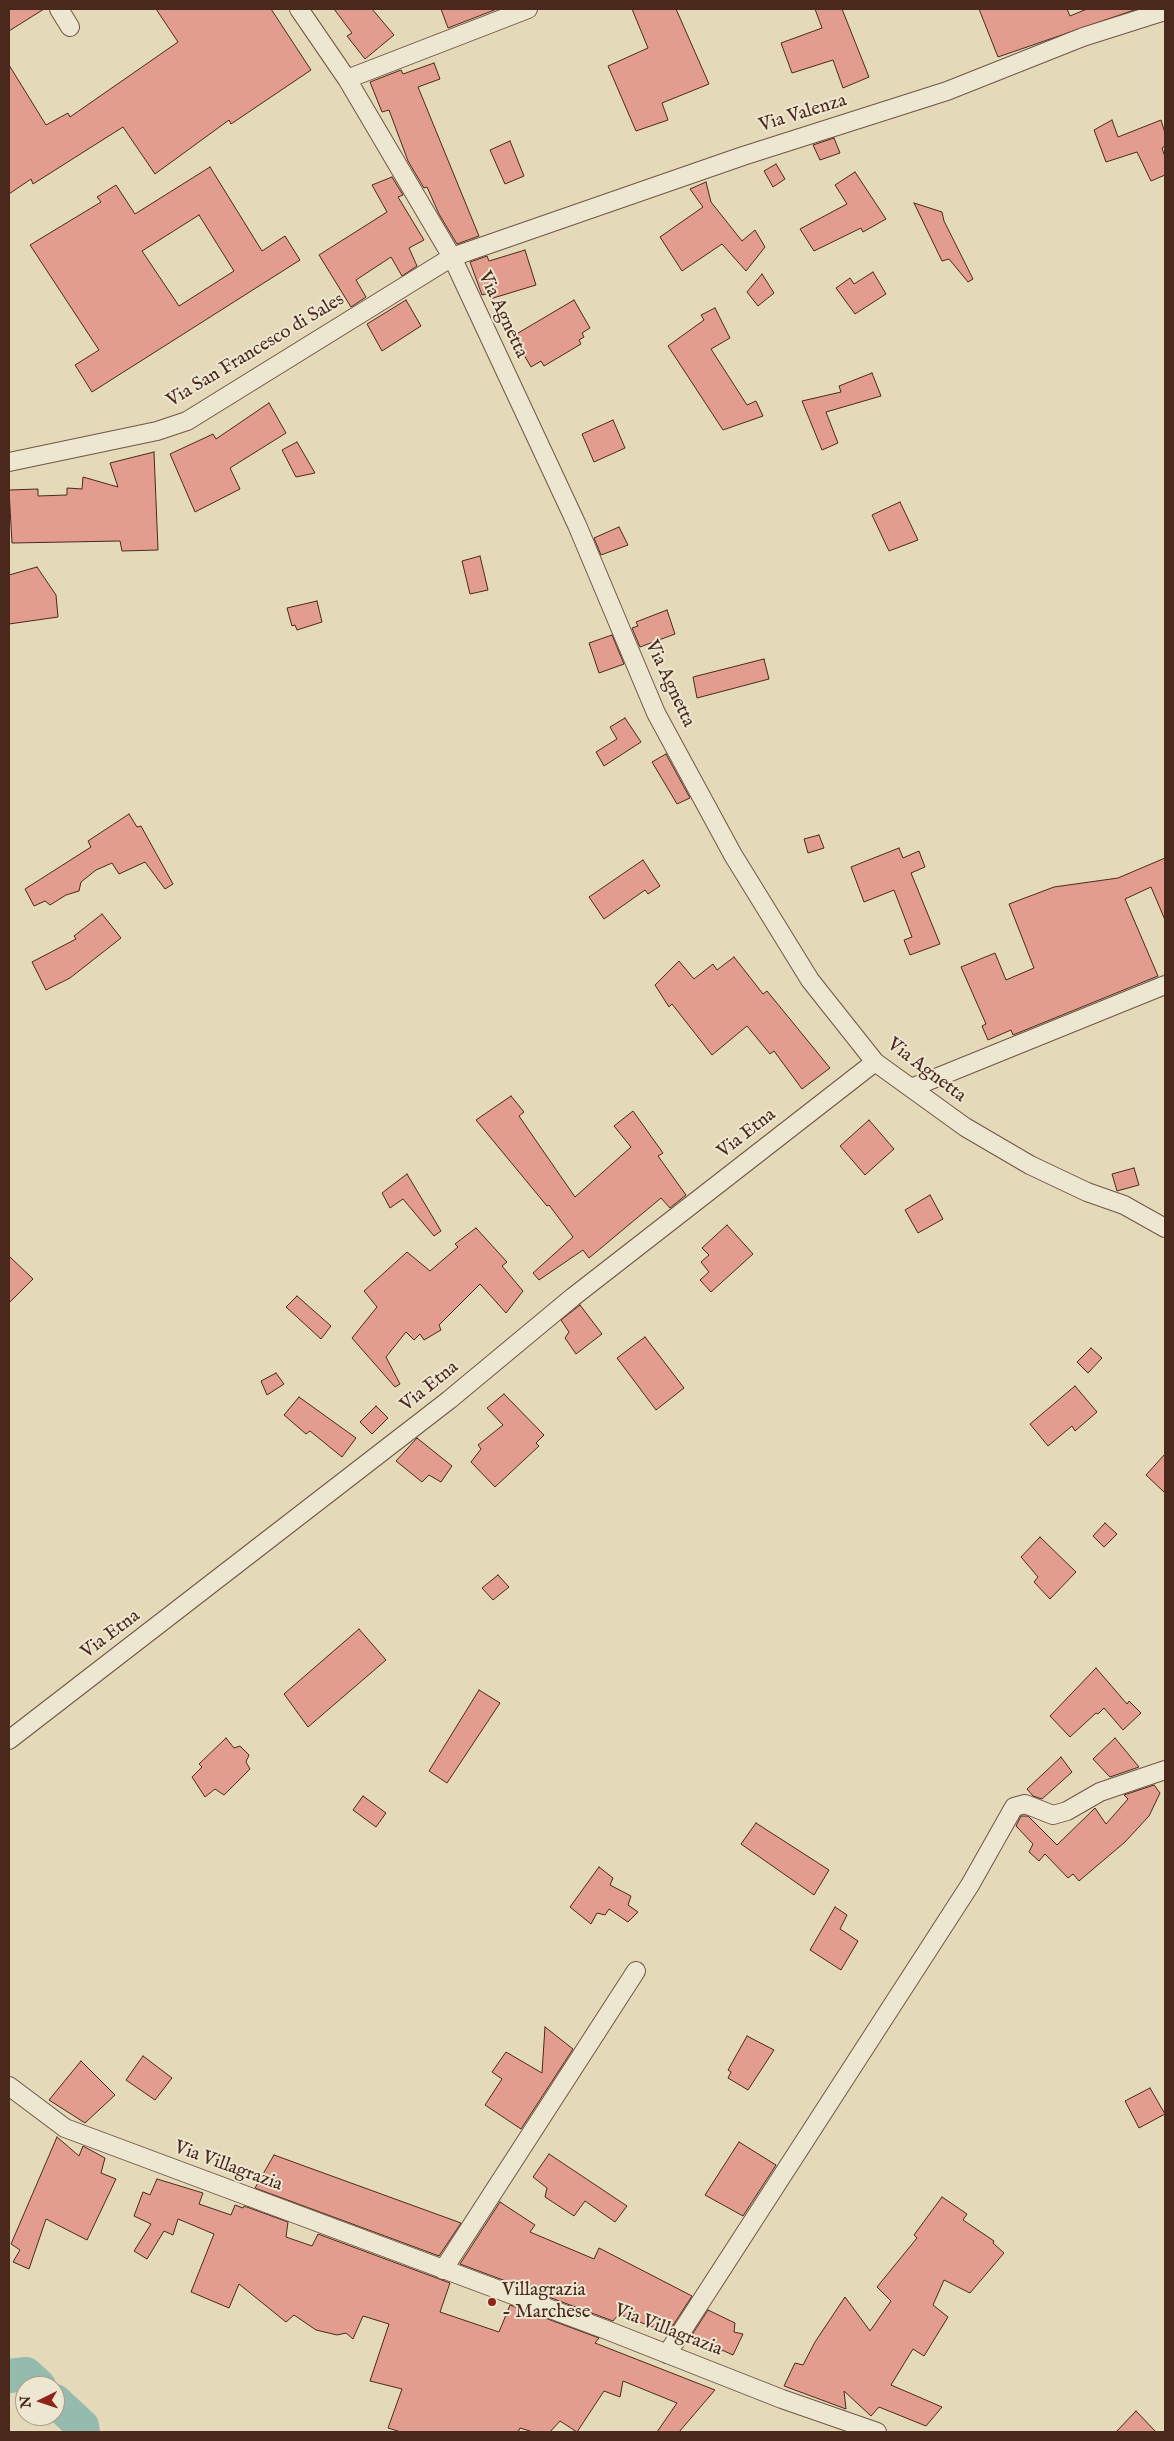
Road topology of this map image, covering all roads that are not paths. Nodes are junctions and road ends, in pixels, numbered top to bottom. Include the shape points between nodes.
1 (59, 9) edge
2 (299, 9) edge
3 (528, 9) edge
4 (1165, 10) edge
5 (70, 27) dead end
6 (347, 79) junction
7 (452, 257) junction
8 (9, 462) edge
9 (1165, 986) edge
10 (875, 1062) junction
11 (911, 1088) junction
12 (1165, 1228) edge
13 (9, 1740) edge
14 (1165, 1770) edge
15 (636, 1971) dead end
16 (9, 2086) edge
17 (443, 2270) junction
18 (667, 2354) junction
19 (872, 2432) edge

1 - 5 street
2 - 6 street, Via Agnetta
3 - 6 street
4 - 7 street, Via Valenza via 1083,37 947,91 743,156
6 - 7 street, Via Agnetta
7 - 8 street, Via San Francesco di Sales via 187,421 157,431
7 - 10 street, Via Agnetta via 576,525 656,713 733,855 810,980
9 - 11 street
10 - 11 street, Via Agnetta
10 - 13 street, Via Etna via 573,1297 449,1400
11 - 12 street, Via Agnetta via 965,1127 1030,1165 1087,1192 1124,1205
14 - 18 street via 1100,1792 1053,1816 1025,1804 1014,1807 970,1885
15 - 17 street
16 - 17 street, Via Villagrazia via 65,2128
17 - 18 street, Via Villagrazia
18 - 19 street, Via Villagrazia

